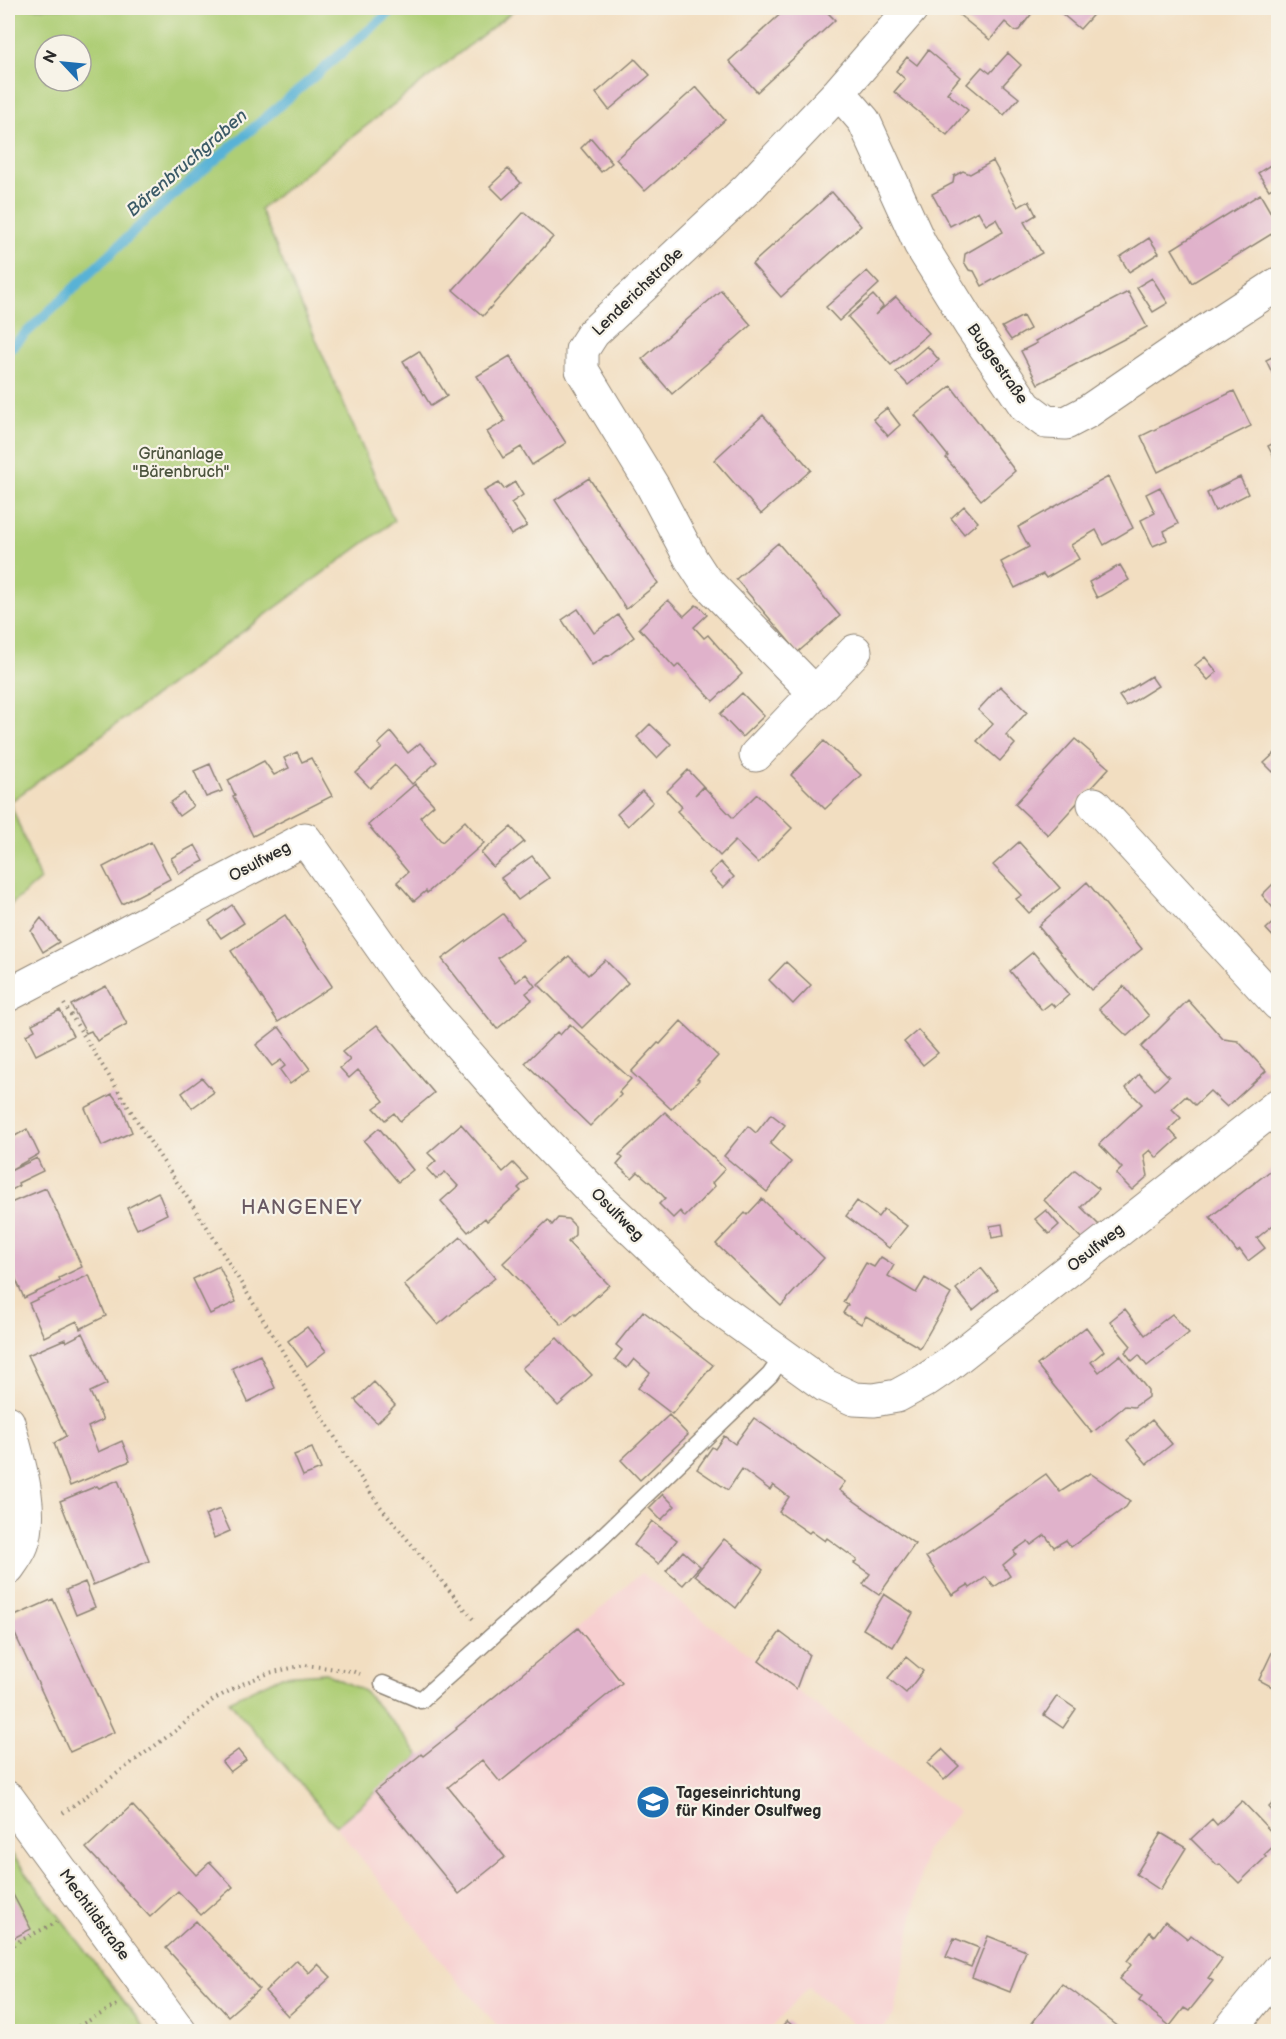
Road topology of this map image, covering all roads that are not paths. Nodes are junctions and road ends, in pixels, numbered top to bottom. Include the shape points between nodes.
1 (912, 8) edge
2 (839, 92) junction
3 (1278, 284) edge
4 (855, 651) dead end
5 (815, 693) junction
6 (756, 755) dead end
7 (1094, 804) dead end
8 (8, 995) edge
9 (1278, 1004) edge
10 (1278, 1105) edge
11 (783, 1356) junction
12 (8, 1422) edge
13 (8, 1568) edge
14 (383, 1684) road end
15 (8, 1798) edge
16 (1278, 1971) edge
17 (180, 2031) edge
18 (1228, 2031) edge

1 - 2 street, Lenderichstraße
2 - 3 street, Buggestraße via 864,122 920,244 970,327 1026,407 1046,422 1066,423 1087,412
2 - 5 street, Lenderichstraße via 747,189 593,333 582,350 582,370 704,579
4 - 5 street
5 - 6 street
7 - 9 street
8 - 11 street, Osulfweg via 305,839 411,989 539,1136 708,1301
10 - 11 street, Osulfweg via 948,1365 897,1396 854,1399 826,1386
11 - 14 lane via 770,1375 600,1539 420,1700
12 - 13 street via 23,1482 26,1519 22,1546
15 - 17 street, Mechtildstraße
16 - 18 street

